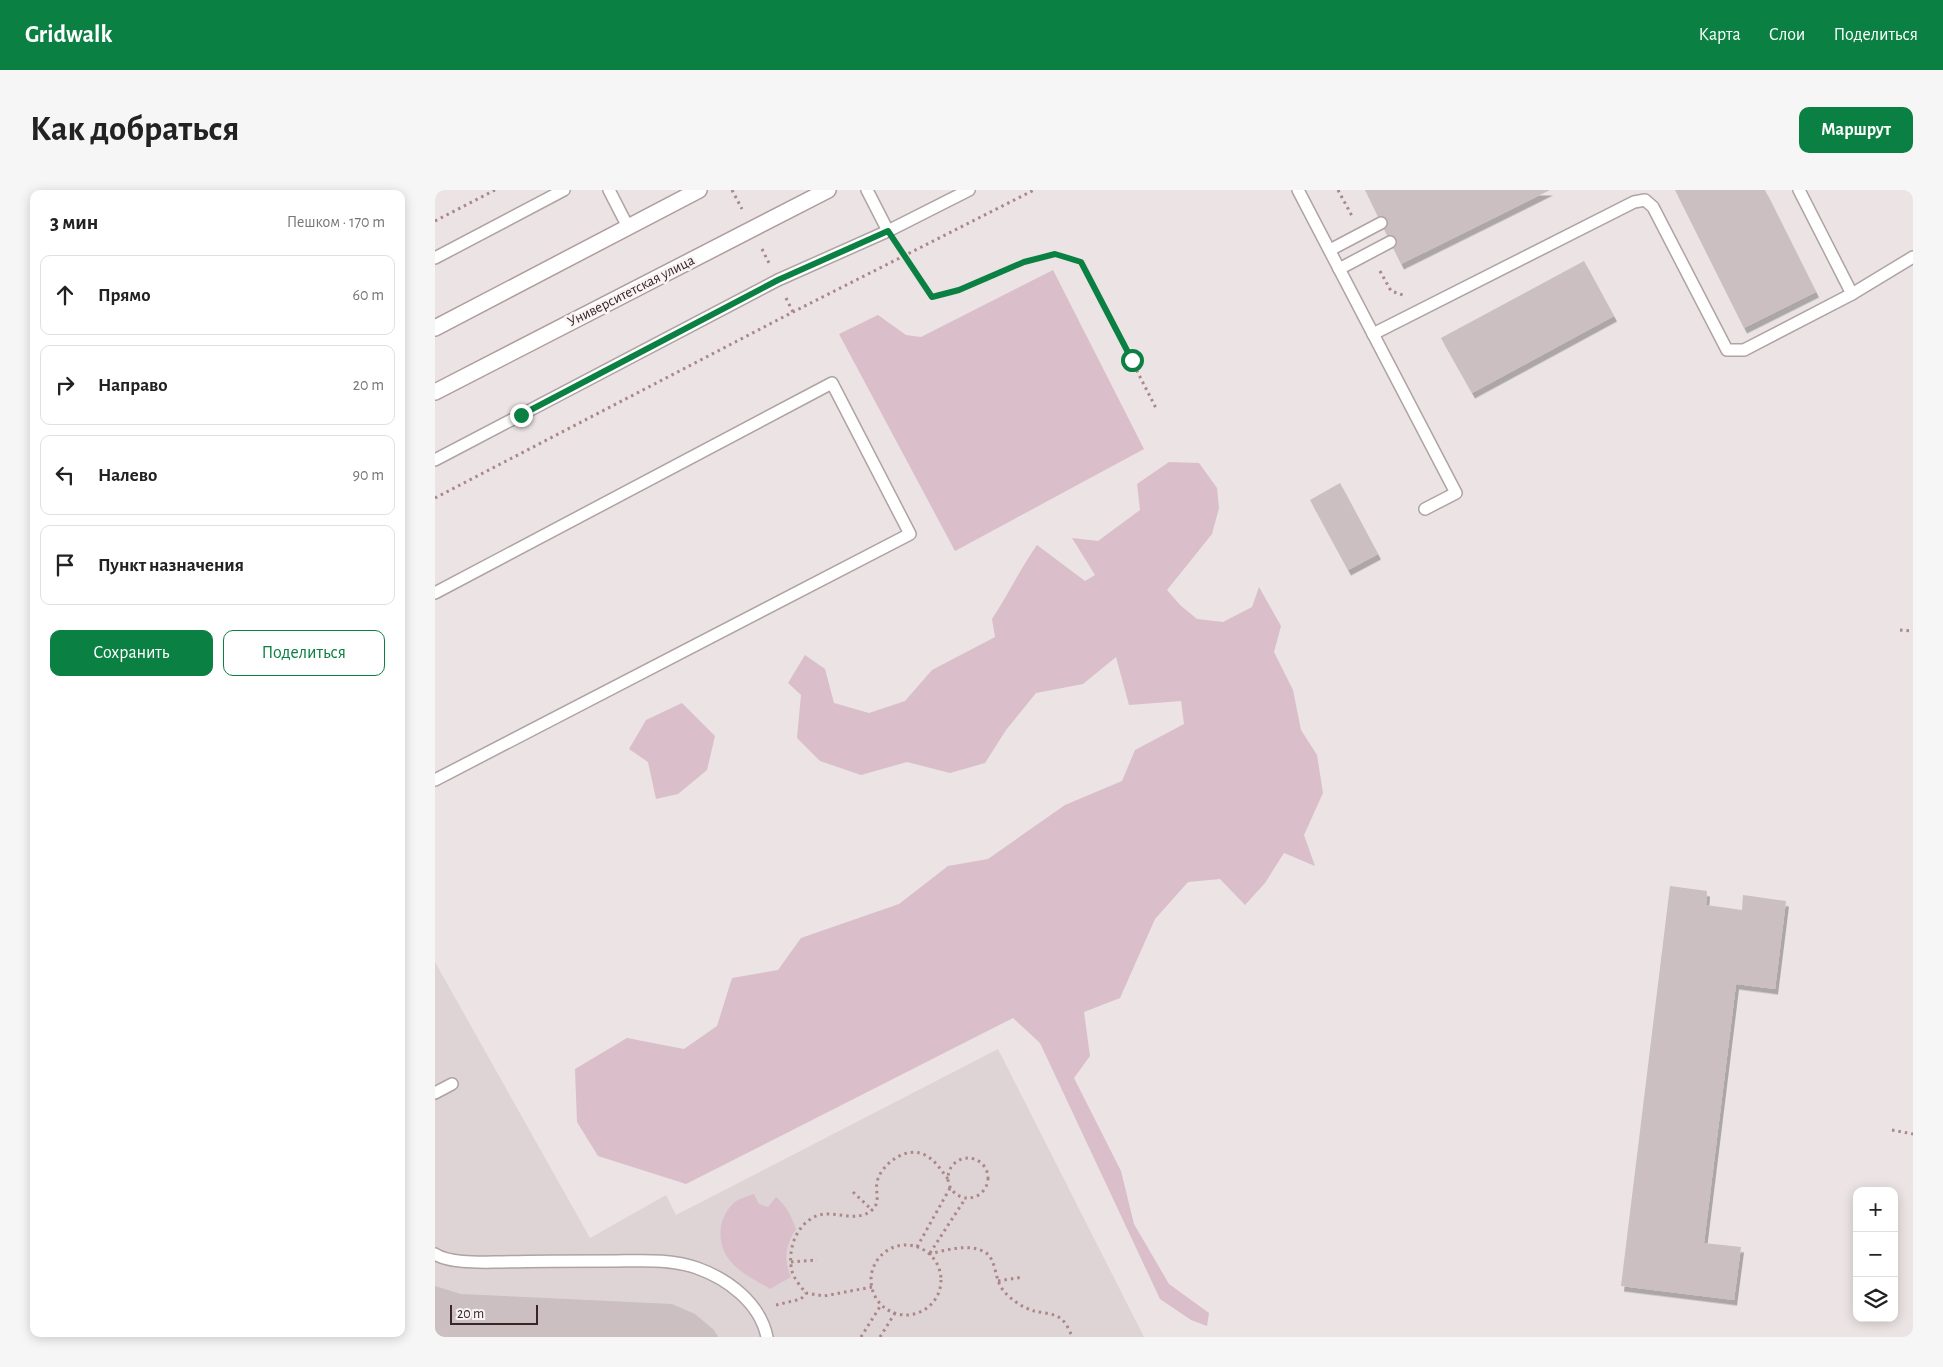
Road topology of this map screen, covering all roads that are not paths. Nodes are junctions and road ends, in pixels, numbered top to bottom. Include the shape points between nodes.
1 (564, 190) edge
2 (609, 190) edge
3 (699, 190) edge
4 (828, 190) edge
5 (867, 190) edge
6 (969, 190) edge
7 (1298, 190) edge
8 (1799, 190) edge
9 (1381, 223) dead end
10 (628, 227) junction
11 (888, 231) junction
12 (1391, 242) dead end
13 (1330, 250) junction
14 (1913, 257) edge
15 (435, 258) edge
16 (1339, 269) junction
17 (1852, 294) junction
18 (435, 328) edge
19 (1373, 334) junction
20 (435, 392) edge
21 (435, 460) edge
22 (1425, 509) dead end
23 (435, 593) edge
24 (435, 780) edge
25 (452, 1084) dead end
26 (435, 1093) edge
27 (435, 1254) edge
28 (767, 1337) edge

1 - 15 lane
2 - 10 lane
3 - 10 main road
4 - 20 main road, Университетская улица
5 - 11 lane
6 - 11 lane
7 - 13 lane
8 - 17 lane
9 - 13 lane
10 - 18 main road
11 - 21 lane via 778,280
12 - 16 lane
13 - 16 lane
14 - 17 lane
16 - 19 lane
17 - 19 lane via 1744,350 1727,350 1653,207 1645,200 1634,202
19 - 22 lane via 1455,493
23 - 24 lane via 832,382 910,534
25 - 26 lane
27 - 28 lane via 441,1258 477,1262 661,1261 697,1268 727,1283 746,1298 757,1313

